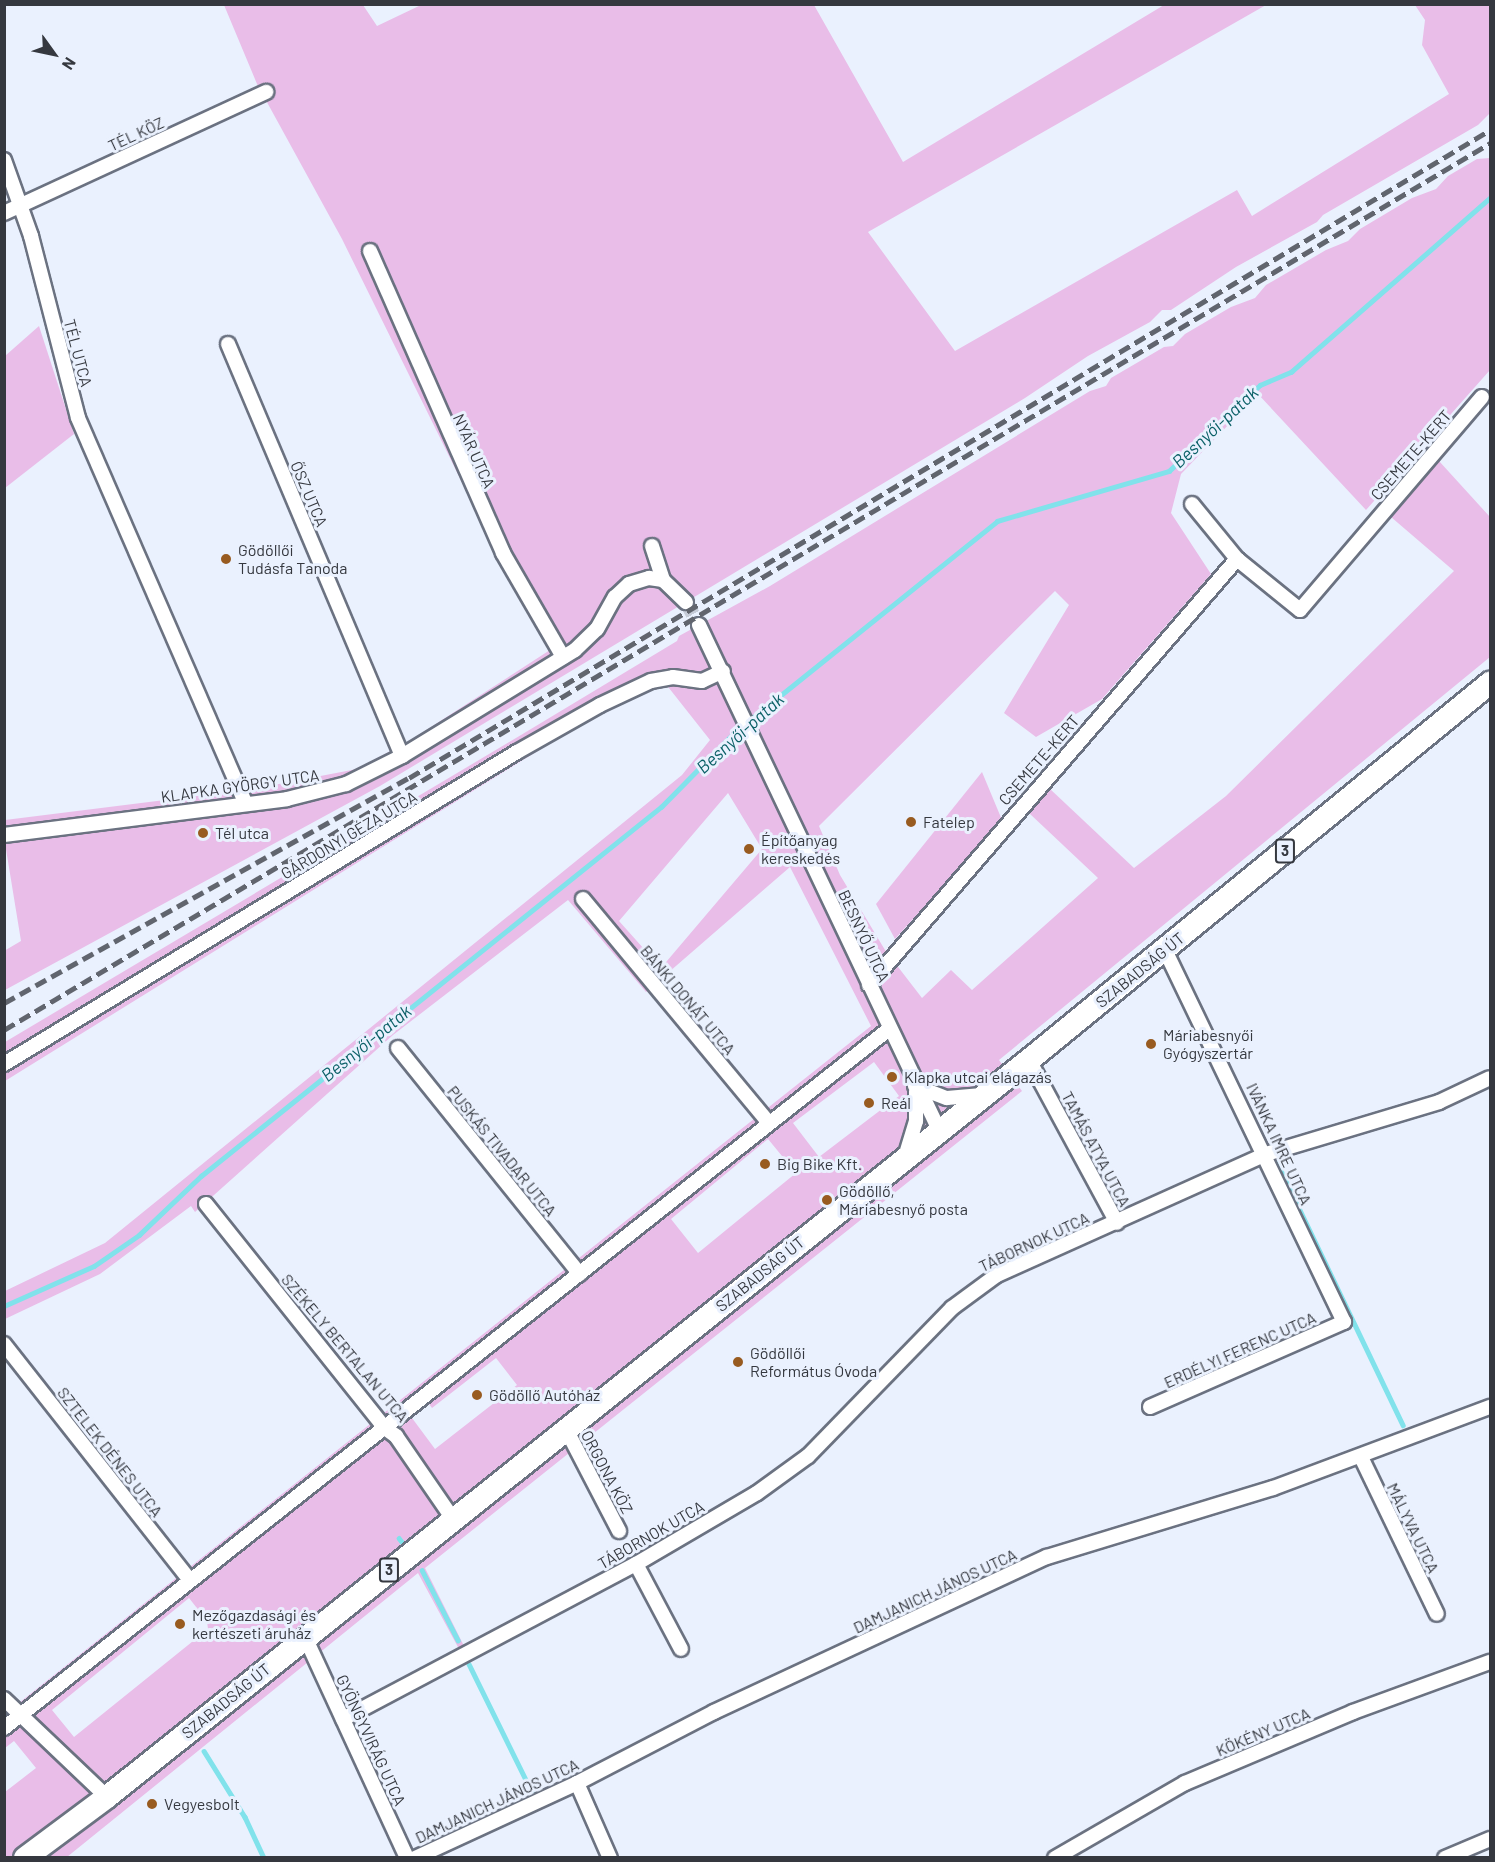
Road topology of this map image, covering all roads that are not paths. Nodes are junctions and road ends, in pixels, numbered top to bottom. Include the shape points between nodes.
1 (266, 92) dead end
2 (4, 160) edge
3 (19, 206) junction
4 (4, 213) edge
5 (370, 251) dead end
6 (228, 344) dead end
7 (1482, 397) dead end
8 (1192, 504) dead end
9 (652, 546) dead end
10 (1237, 559) junction
11 (663, 580) junction
12 (686, 602) tunnel mouth
13 (699, 625) tunnel mouth
14 (563, 657) junction
15 (723, 671) junction
16 (1491, 683) edge
17 (402, 756) junction
18 (245, 802) junction
19 (4, 835) edge
20 (583, 899) dead end
21 (1165, 950) junction
22 (869, 985) junction
23 (889, 1029) junction
24 (398, 1048) dead end
25 (1029, 1060) junction
26 (4, 1064) edge
27 (1491, 1078) edge
28 (915, 1086) junction
29 (984, 1094) junction
30 (768, 1122) junction
31 (939, 1130) junction
32 (1266, 1154) junction
33 (905, 1157) junction
34 (206, 1204) dead end
35 (1117, 1223) junction
36 (580, 1274) junction
37 (1344, 1322) joint
38 (4, 1344) edge
39 (1150, 1407) dead end
40 (1491, 1407) edge
41 (385, 1428) junction
42 (566, 1429) junction
43 (1360, 1457) junction
44 (453, 1519) junction
45 (619, 1531) dead end
46 (636, 1564) junction
47 (189, 1581) junction
48 (1437, 1614) dead end
49 (305, 1637) junction
50 (681, 1649) dead end
51 (1491, 1662) edge
52 (4, 1699) edge
53 (21, 1715) junction
54 (343, 1719) junction
55 (4, 1728) edge
56 (577, 1783) junction
57 (107, 1797) junction
58 (1491, 1839) edge
59 (1057, 1856) edge
60 (25, 1857) edge
61 (407, 1857) edge
62 (415, 1857) edge
63 (610, 1857) edge
64 (1445, 1857) edge

1 - 3 street, TÉL KÖZ
2 - 3 street, TÉL UTCA
3 - 4 street, TÉL KÖZ
3 - 18 street, TÉL UTCA via 31,236 78,418
5 - 14 street, NYÁR UTCA via 503,553
6 - 17 street, ŐSZ UTCA
7 - 10 street, CSEMETE-KERT via 1300,610
8 - 10 street, CSEMETE-KERT
9 - 11 street
10 - 22 street, CSEMETE-KERT
11 - 12 street
11 - 14 street, KLAPKA GYÖRGY UTCA via 644,578 628,584 586,641
13 - 15 street, BESNYŐ UTCA
14 - 17 street, KLAPKA GYÖRGY UTCA
15 - 22 street, BESNYŐ UTCA
15 - 26 street, GÁRDONYI GÉZA UTCA via 702,681 662,678 600,705
16 - 21 main road, SZABADSÁG ÚT / 3
17 - 18 street, KLAPKA GYÖRGY UTCA via 374,772 319,793
18 - 19 street, KLAPKA GYÖRGY UTCA
20 - 30 street, BÁNKI DONÁT UTCA
21 - 25 main road, SZABADSÁG ÚT / 3
21 - 32 street, IVÁNKA IMRE UTCA
22 - 23 street, BESNYŐ UTCA
23 - 28 street, BESNYŐ UTCA
23 - 30 street
24 - 36 street, PUSKÁS TIVADAR UTCA
25 - 29 main road, SZABADSÁG ÚT / 3
25 - 35 street, TAMÁS ATYA UTCA
27 - 32 street, TÁBORNOK UTCA via 1439,1102
28 - 29 street via 947,1098
28 - 31 street, BESNYŐ UTCA
28 - 33 street via 916,1120
29 - 31 main road, SZABADSÁG ÚT / 3
30 - 36 street
31 - 33 main road, SZABADSÁG ÚT / 3
32 - 35 street, TÁBORNOK UTCA
32 - 37 street, IVÁNKA IMRE UTCA
33 - 42 main road, SZABADSÁG ÚT / 3
34 - 41 street, SZÉKELY BERTALAN UTCA
35 - 46 street, TÁBORNOK UTCA via 997,1275 971,1291 808,1456 757,1493
36 - 41 street
37 - 39 street, ERDÉLYI FERENC UTCA
38 - 47 street, SZTELEK DÉNES UTCA
40 - 43 street, DAMJANICH JÁNOS UTCA
41 - 44 street, SZÉKELY BERTALAN UTCA via 396,1436
41 - 47 street
42 - 44 main road, SZABADSÁG ÚT / 3
42 - 45 street, ORGONA KÖZ
43 - 48 street, MÁLYVA UTCA
43 - 56 street, DAMJANICH JÁNOS UTCA via 1047,1557 714,1712
44 - 49 main road, SZABADSÁG ÚT / 3
46 - 50 street
46 - 54 street, TÁBORNOK UTCA
47 - 53 street
49 - 54 street, GYÖNGYVIRÁG UTCA
49 - 57 main road, SZABADSÁG ÚT / 3
51 - 59 street, KÖKÉNY UTCA via 1353,1713 1185,1783
52 - 53 street
53 - 55 street
53 - 57 street
54 - 61 street, GYÖNGYVIRÁG UTCA
56 - 62 street, DAMJANICH JÁNOS UTCA
56 - 63 street
57 - 60 main road, SZABADSÁG ÚT / 3
58 - 64 street

